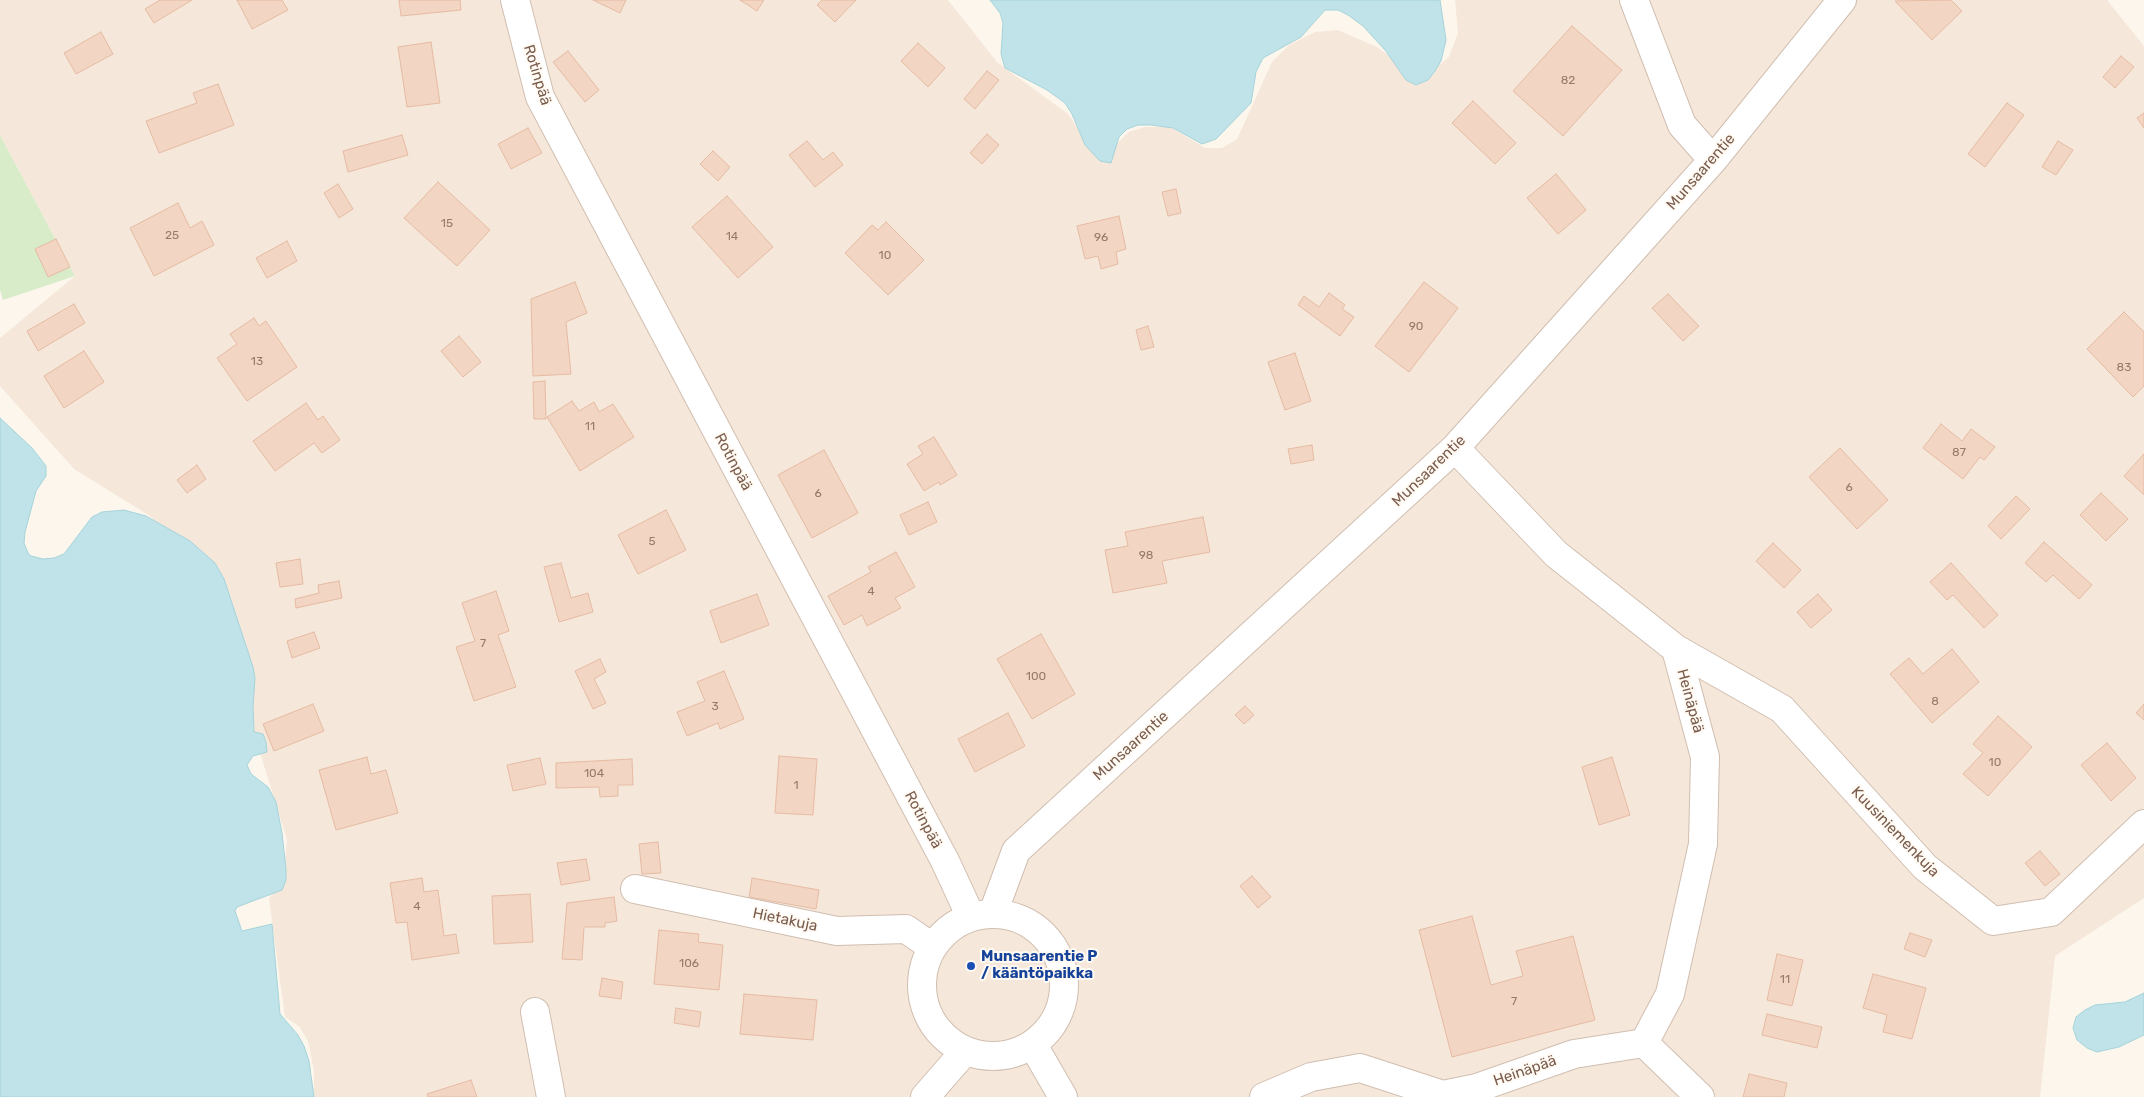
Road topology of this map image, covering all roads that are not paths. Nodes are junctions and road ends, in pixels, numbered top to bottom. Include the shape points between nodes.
1 (516, 0) edge
2 (1634, 0) edge
3 (1842, 0) edge
4 (1713, 160) junction
5 (1455, 448) junction
6 (1676, 649) junction
7 (2144, 824) edge
8 (635, 890) dead end
9 (982, 915) junction
10 (932, 947) junction
11 (535, 1012) dead end
12 (1644, 1043) junction
13 (1033, 1045) junction
14 (965, 1051) junction
15 (551, 1097) edge
16 (925, 1097) edge
17 (1063, 1097) edge
18 (1264, 1097) edge
19 (1700, 1097) edge

1 - 9 street, Rotinpää via 540,97 945,861
2 - 4 street via 1682,125
3 - 4 street, Munsaarentie
4 - 5 street, Munsaarentie
5 - 6 street, Heinäpää via 1556,554
5 - 9 street, Munsaarentie via 1016,851
6 - 7 street, Kuusiniemenkuja via 1782,709 1925,867 1993,921 2051,912
6 - 12 street, Heinäpää via 1705,757 1702,844 1670,994
8 - 10 street, Hietakuja via 838,931 906,929
9 - 10 street via 949,929
9 - 13 street via 1016,917 1036,927 1052,944 1062,964 1065,986 1061,1009 1050,1029
10 - 14 street via 923,970 922,986 929,1018 944,1038
11 - 15 street
12 - 18 street, Heinäpää via 1574,1054 1477,1088 1443,1095 1360,1068 1311,1077
12 - 19 street
13 - 14 street via 1012,1055 988,1057
13 - 17 street
14 - 16 street

